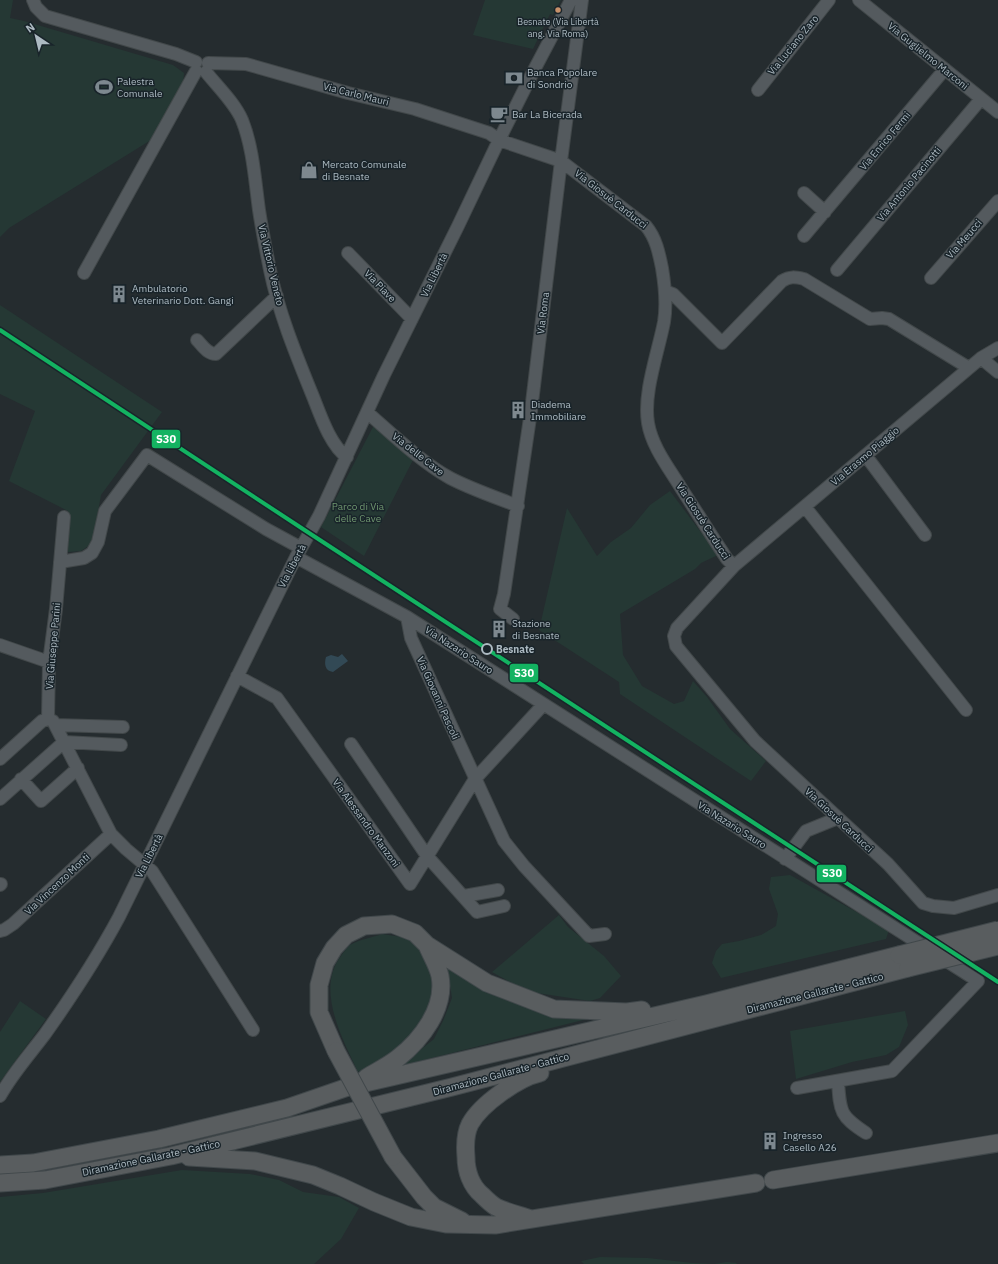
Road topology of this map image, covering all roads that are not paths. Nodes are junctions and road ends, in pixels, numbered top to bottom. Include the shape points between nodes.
1 (32, 0) edge
2 (571, 0) edge
3 (582, 0) edge
4 (829, 0) edge
5 (859, 0) edge
6 (202, 67) junction
7 (945, 69) junction
8 (758, 90) dead end
9 (981, 99) junction
10 (998, 112) edge
11 (499, 140) junction
12 (561, 161) junction
13 (804, 193) dead end
14 (998, 201) edge
15 (825, 212) junction
16 (804, 236) dead end
17 (348, 253) dead end
18 (837, 270) dead end
19 (84, 273) dead end
20 (931, 278) dead end
21 (665, 291) junction
22 (277, 296) junction
23 (412, 319) junction
24 (197, 340) dead end
25 (998, 348) edge
26 (981, 358) junction
27 (969, 368) junction
28 (998, 372) edge
29 (368, 413) junction
30 (866, 456) junction
31 (347, 457) junction
32 (518, 506) junction
33 (805, 507) junction
34 (64, 517) dead end
35 (925, 535) dead end
36 (300, 549) junction
37 (60, 562) junction
38 (734, 566) junction
39 (407, 617) junction
40 (513, 619) dead end
41 (0, 645) edge
42 (49, 662) junction
43 (237, 676) junction
44 (543, 704) junction
45 (966, 710) dead end
46 (51, 722) junction
47 (123, 727) dead end
48 (64, 742) junction
49 (351, 744) dead end
50 (121, 745) dead end
51 (0, 759) edge
52 (78, 768) junction
53 (21, 779) junction
54 (475, 779) junction
55 (0, 799) edge
56 (838, 818) junction
57 (111, 834) junction
58 (427, 856) junction
59 (785, 858) junction
60 (145, 864) junction
61 (498, 890) dead end
62 (998, 895) edge
63 (464, 896) junction
64 (504, 906) dead end
65 (998, 930) edge
66 (0, 931) edge
67 (605, 934) dead end
68 (426, 945) junction
69 (998, 946) edge
70 (904, 961) junction
71 (709, 1011) junction
72 (253, 1030) dead end
73 (838, 1082) junction
74 (348, 1087) junction
75 (797, 1088) dead end
76 (0, 1096) edge
77 (866, 1134) dead end
78 (998, 1143) edge
79 (171, 1156) junction
80 (0, 1166) edge
81 (773, 1180) dead end
82 (0, 1183) edge
83 (756, 1183) dead end
84 (533, 1219) junction
85 (469, 1224) junction

1 - 6 street, Via Vittorio Veneto via 45,16 176,54
2 - 11 street, Via Libertà
3 - 12 street, Via Roma
4 - 8 street, Via Luciano Zaro
5 - 7 street, Via Guglielmo Marconi
6 - 11 street, Via Carlo Mauri via 246,64 415,109 489,133
6 - 19 street
6 - 22 street, Via Vittorio Veneto via 237,110 242,120
7 - 9 street, Via Guglielmo Marconi
7 - 15 street, Via Enrico Fermi
9 - 10 street, Via Guglielmo Marconi
9 - 18 street, Via Antonio Pacinotti
11 - 12 street, Via Carlo Mauri
11 - 23 street, Via Libertà
12 - 21 street, Via Giosuè Carducci via 639,220 652,233 661,261
12 - 32 street, Via Roma
13 - 15 street
14 - 20 street, Via Meucci
15 - 16 street, Via Enrico Fermi
17 - 23 street, Via Piave
21 - 27 street via 673,294 722,343 782,281 795,276 870,319 882,318 892,321
21 - 38 street, Via Giosuè Carducci via 664,321 647,402 648,424 657,450
22 - 24 street via 216,354 212,354
22 - 31 street, Via Vittorio Veneto via 318,409 330,435
23 - 29 street, Via Libertà
25 - 26 street, Via Erasmo Piaggio
26 - 27 street, Via Erasmo Piaggio
26 - 28 street
27 - 30 street, Via Erasmo Piaggio
29 - 31 street, Via Libertà
29 - 32 street, Via delle Cave via 422,459 444,474 464,485
30 - 33 street, Via Erasmo Piaggio
30 - 35 street
31 - 36 street, Via Libertà via 315,525
32 - 40 street, Via Roma via 500,609
33 - 38 street, Via Erasmo Piaggio
33 - 45 street
34 - 37 street, Via Giuseppe Parini
36 - 37 street, Via Nazario Sauro via 147,455 105,511 98,542 92,553 84,558
36 - 39 street, Via Nazario Sauro
36 - 43 street, Via Libertà
37 - 42 street, Via Giuseppe Parini
38 - 56 street, Via Giosuè Carducci via 677,628 674,636 676,646 755,742
39 - 44 street, Via Nazario Sauro
39 - 54 street, Via Giovanni Pascoli via 411,638
41 - 42 street
42 - 46 street, Via Giuseppe Parini
43 - 58 street, Via Alessandro Manzoni via 276,698 410,884
43 - 60 street, Via Libertà
44 - 54 street, Via Alessandro Manzoni
44 - 59 street, Via Nazario Sauro
46 - 47 street
46 - 48 street, Via Giuseppe Parini
46 - 51 street via 42,721
48 - 50 street
48 - 52 street, Via Giuseppe Parini
48 - 53 street
49 - 58 street
52 - 53 street via 41,801
52 - 57 street, Via Giuseppe Parini
53 - 55 street
54 - 58 street, Via Alessandro Manzoni
54 - 67 street via 504,841 524,866 589,936
56 - 59 street via 806,832
56 - 62 street, Via Giosuè Carducci via 888,864 923,903 954,908
57 - 60 street, Via Giuseppe Parini
57 - 66 street, Via Vincenzo Monti via 13,924
58 - 63 street
59 - 73 street, Via Nazario Sauro via 978,981 892,1071
60 - 72 street, Via Giuseppe Parini via 152,871
60 - 76 street, Via Libertà via 105,944
61 - 63 street
63 - 64 street via 477,912
65 - 70 highway, Diramazione Gallarate - Gattico, bridge
68 - 71 highway via 487,983 554,1009 627,1012
68 - 74 highway via 440,976 438,1006 431,1021 423,1034 397,1058
68 - 85 highway, bridge via 416,933 392,924 364,926 346,935 334,948 325,964 319,985 320,1012 336,1050 393,1158 434,1207
69 - 70 highway, Diramazione Gallarate - Gattico, bridge
70 - 71 highway, Diramazione Gallarate - Gattico
71 - 74 highway, Diramazione Gallarate - Gattico
71 - 79 highway, Diramazione Gallarate - Gattico via 452,1087
71 - 84 highway via 640,1047 531,1075 500,1092 479,1112 470,1125 465,1142 466,1165 471,1181 480,1194 496,1207
73 - 75 street, Via Nazario Sauro
73 - 77 street via 839,1105 844,1116
74 - 80 highway, Diramazione Gallarate - Gattico via 287,1108 159,1139 33,1163
78 - 81 highway
79 - 82 highway, Diramazione Gallarate - Gattico via 45,1180
79 - 85 highway via 255,1161 313,1175 410,1217 446,1224
83 - 84 highway
84 - 85 highway via 495,1225

